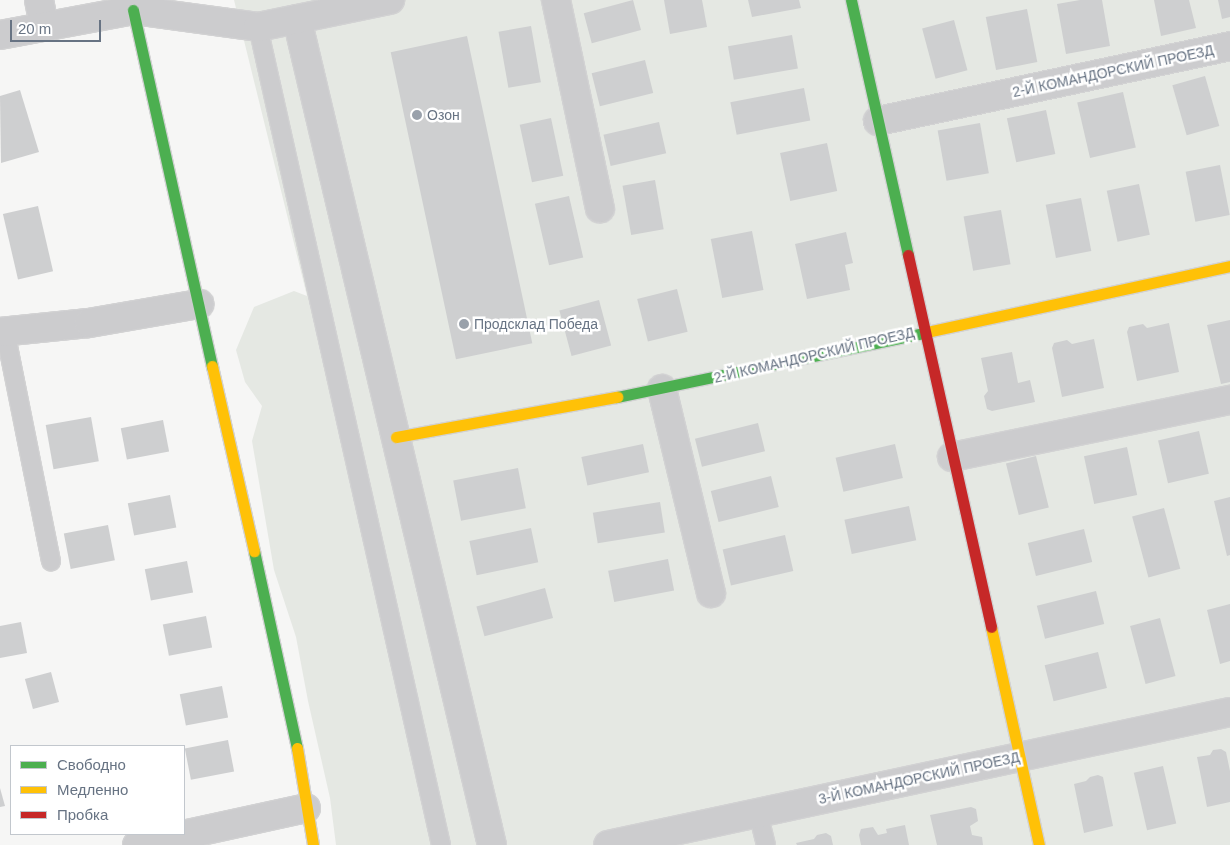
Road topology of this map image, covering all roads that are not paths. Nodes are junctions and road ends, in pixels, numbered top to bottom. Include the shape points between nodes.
1 (390, 0) edge
2 (556, 0) edge
3 (851, 0) edge
4 (133, 10) junction
5 (41, 13) edge
6 (297, 19) junction
7 (258, 27) junction
8 (0, 35) edge
9 (1230, 46) edge
10 (878, 121) junction
11 (600, 208) dead end
12 (1230, 266) edge
13 (199, 304) junction
14 (924, 330) junction
15 (2, 332) edge
16 (662, 389) junction
17 (1230, 400) edge
18 (396, 436) junction
19 (952, 457) junction
20 (50, 561) dead end
21 (711, 593) dead end
22 (1230, 712) edge
23 (1020, 756) junction
24 (306, 808) junction
25 (758, 812) junction
26 (185, 834) edge
27 (183, 835) edge
28 (137, 845) edge
29 (313, 845) edge
30 (441, 845) edge
31 (492, 845) edge
32 (608, 845) edge
33 (766, 845) edge
34 (1039, 845) edge

1 - 6 street
2 - 11 street
3 - 10 street
4 - 5 street
4 - 7 street
4 - 13 street
5 - 8 street
6 - 7 street
6 - 18 street
7 - 30 lane
9 - 10 street, 2-Й КОМАНДОРСКИЙ ПРОЕЗД
10 - 14 street
12 - 14 street, 2-Й КОМАНДОРСКИЙ ПРОЕЗД
13 - 15 street
13 - 24 street via 299,755
14 - 16 street, 2-Й КОМАНДОРСКИЙ ПРОЕЗД
14 - 19 street
15 - 20 lane
16 - 18 street, 2-Й КОМАНДОРСКИЙ ПРОЕЗД
16 - 21 street
17 - 19 street
18 - 31 street
19 - 23 street
22 - 23 street, 3-Й КОМАНДОРСКИЙ ПРОЕЗД
23 - 25 street, 3-Й КОМАНДОРСКИЙ ПРОЕЗД
23 - 34 street
24 - 26 street
24 - 29 street
25 - 32 street, 3-Й КОМАНДОРСКИЙ ПРОЕЗД
25 - 33 lane
27 - 28 street

